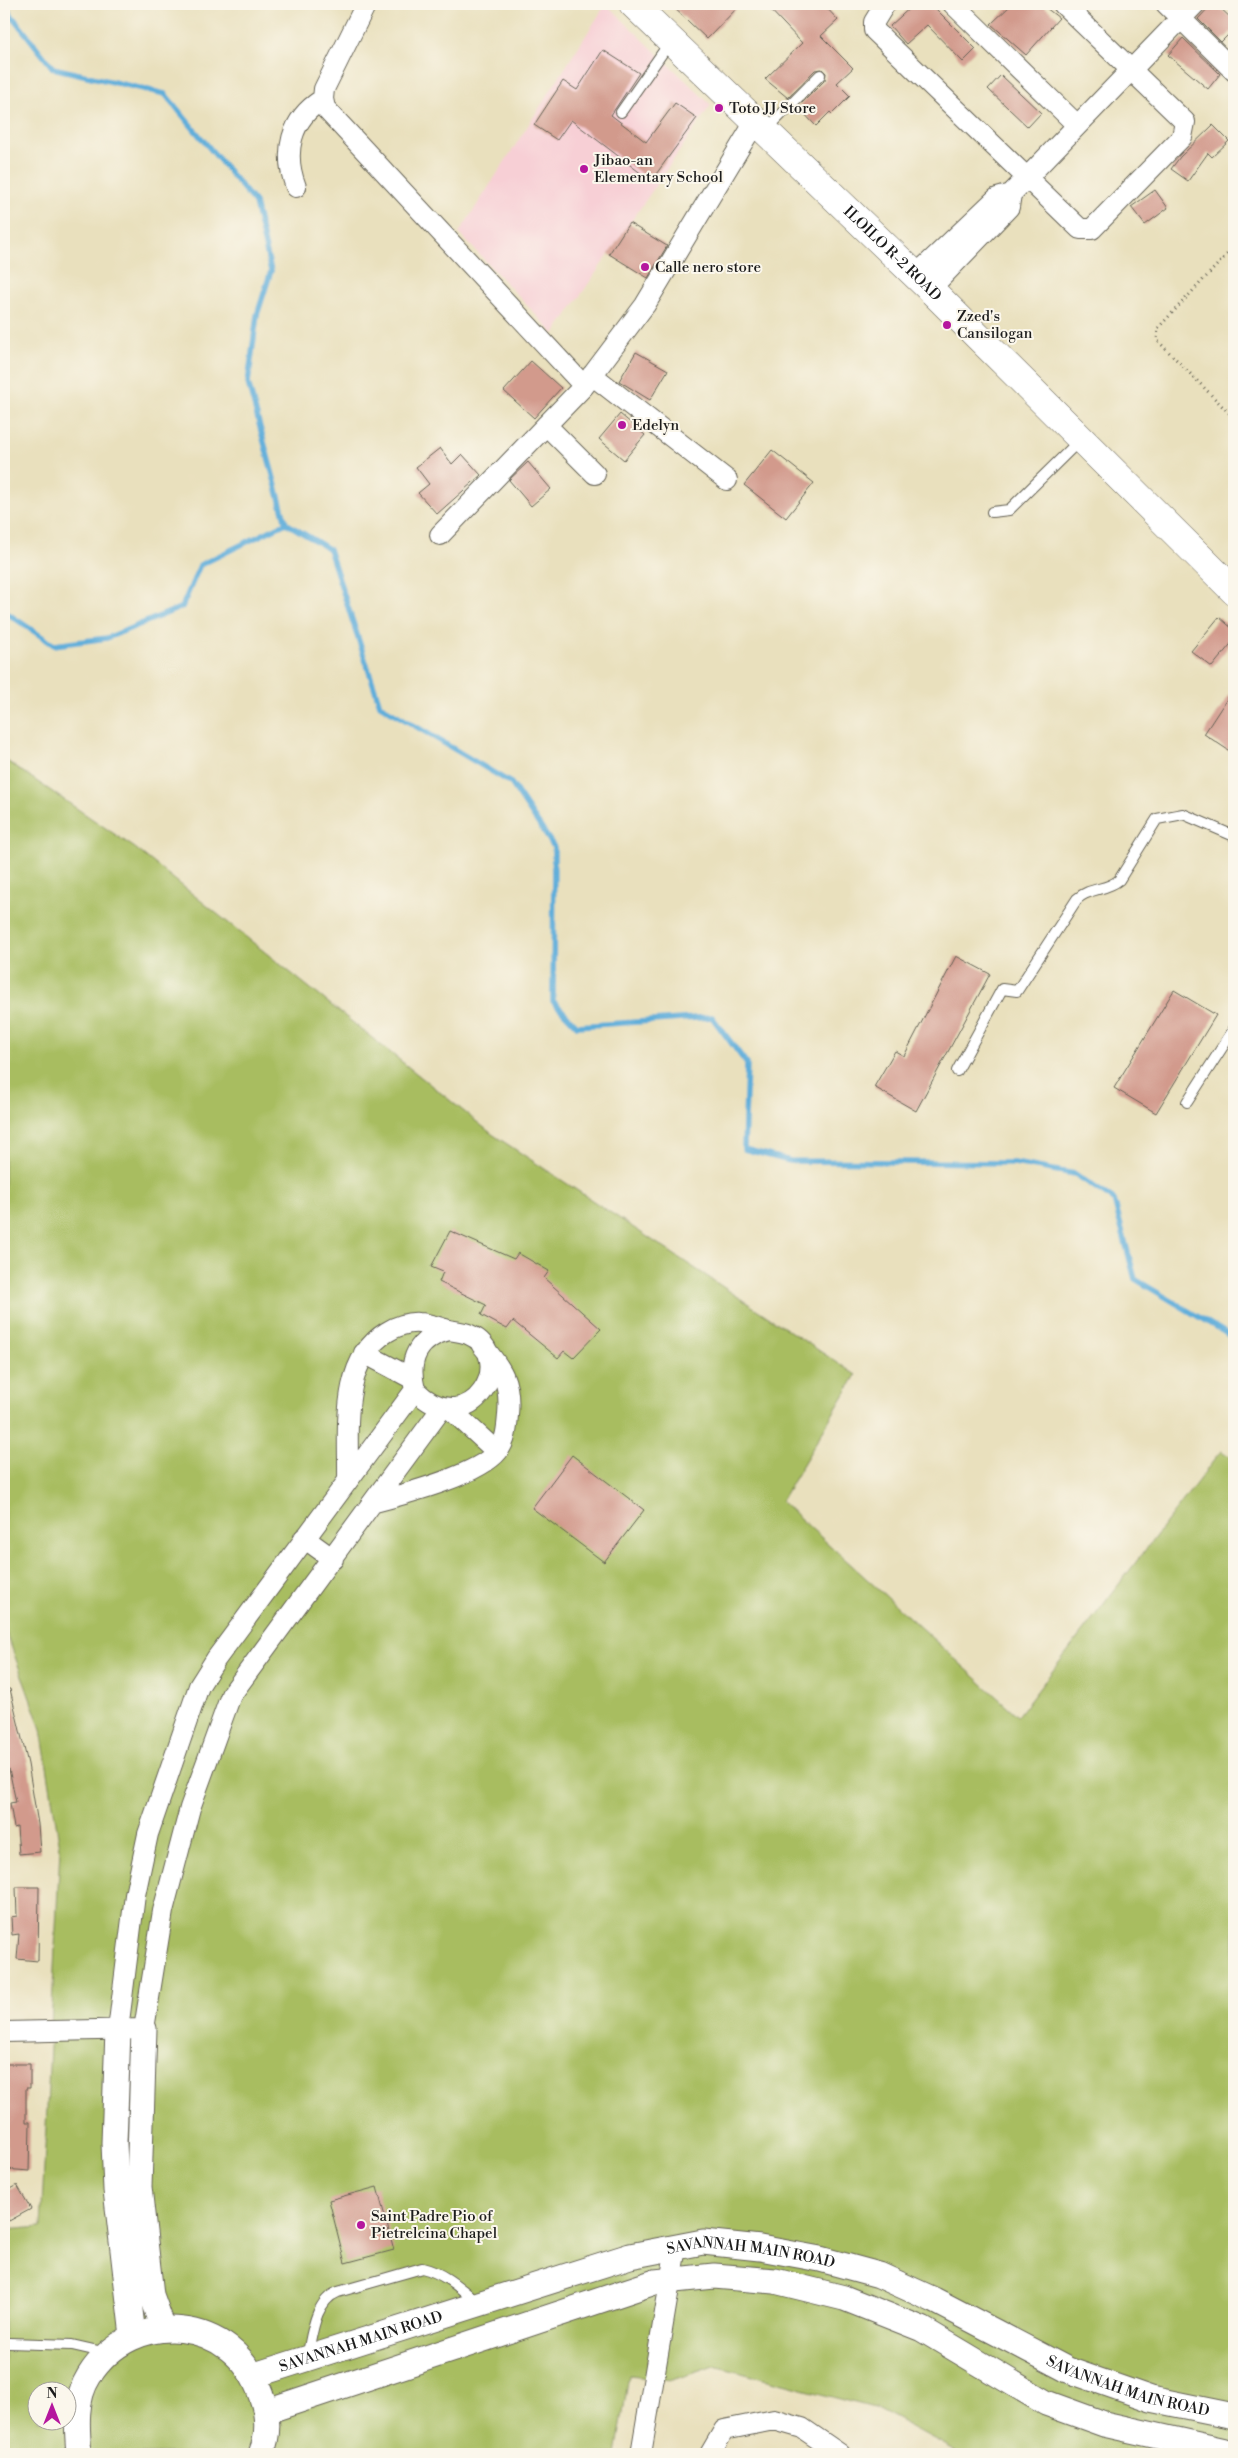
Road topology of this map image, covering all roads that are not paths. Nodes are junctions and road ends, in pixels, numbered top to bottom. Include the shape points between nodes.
1 (366, 4) edge
2 (633, 4) edge
3 (885, 4) edge
4 (953, 4) edge
5 (1063, 4) edge
6 (1166, 4) edge
7 (1194, 4) edge
8 (1180, 18) junction
9 (671, 41) junction
10 (1131, 70) junction
11 (1234, 71) edge
12 (820, 75) dead end
13 (322, 99) junction
14 (620, 112) dead end
15 (1077, 125) junction
16 (760, 126) junction
17 (1027, 177) junction
18 (296, 187) dead end
19 (923, 282) junction
20 (588, 380) junction
21 (546, 425) junction
22 (1080, 440) junction
23 (595, 474) dead end
24 (727, 480) dead end
25 (992, 512) dead end
26 (440, 535) dead end
27 (1234, 591) edge
28 (1234, 836) edge
29 (1234, 1029) edge
30 (957, 1071) dead end
31 (1187, 1102) dead end
32 (449, 1330) junction
33 (481, 1344) junction
34 (364, 1353) junction
35 (414, 1385) junction
36 (446, 1408) junction
37 (497, 1452) junction
38 (348, 1480) junction
39 (375, 1502) junction
40 (304, 1538) junction
41 (333, 1559) junction
42 (144, 2029) junction
43 (118, 2030) junction
44 (4, 2032) edge
45 (676, 2247) junction
46 (672, 2280) junction
47 (477, 2303) junction
48 (162, 2328) junction
49 (133, 2336) junction
50 (9, 2343) dead end
51 (107, 2353) junction
52 (307, 2358) junction
53 (255, 2375) junction
54 (267, 2411) junction
55 (1234, 2416) edge
56 (1234, 2453) edge
57 (79, 2454) edge
58 (261, 2454) edge
59 (641, 2454) edge
60 (710, 2454) edge
61 (840, 2454) edge

1 - 13 street
2 - 9 main road, ILOILO R-2 ROAD
3 - 17 street via 874,22 874,30
4 - 15 street
5 - 10 street
6 - 8 street
7 - 8 street
8 - 10 street
8 - 11 street
9 - 14 lane
9 - 16 main road, ILOILO R-2 ROAD
10 - 15 street
10 - 17 street via 1185,122 1182,136 1092,229 1080,229
12 - 16 lane
13 - 18 street via 308,108 291,140 290,173
13 - 20 street via 325,108
15 - 17 street
16 - 19 main road, ILOILO R-2 ROAD
16 - 20 street via 645,305
17 - 19 street via 1011,194 1009,207
19 - 22 main road, ILOILO R-2 ROAD
20 - 21 street
20 - 24 street
21 - 23 street
21 - 26 street
22 - 25 lane via 1009,510
22 - 27 main road, ILOILO R-2 ROAD
28 - 30 lane via 1183,814 1165,816 1153,822 1119,880 1077,898 1017,991 1002,989
29 - 31 lane
32 - 33 street via 468,1334
32 - 34 street via 420,1323 398,1326 375,1339
32 - 35 street via 434,1334 420,1346 412,1364
33 - 36 street via 489,1358 491,1374 484,1392 465,1406
33 - 37 street via 502,1369 510,1398 507,1432
34 - 35 street
34 - 38 street via 353,1377
35 - 36 street via 432,1404
35 - 38 street
36 - 37 street
36 - 39 street
37 - 39 street via 474,1468 424,1489
38 - 40 street
39 - 41 street
40 - 41 street
40 - 43 street via 216,1659 199,1686 182,1730 148,1834 134,1895
41 - 42 street via 231,1695 190,1808 170,1882
42 - 43 street
42 - 48 street via 139,2187 150,2295
43 - 44 street
43 - 49 street via 114,2143 116,2190
45 - 46 street
45 - 47 street, SAVANNAH MAIN ROAD via 630,2256
45 - 55 street, SAVANNAH MAIN ROAD via 703,2242 760,2248 820,2258 878,2275 934,2300 1068,2370 1151,2399
46 - 54 street, SAVANNAH MAIN ROAD via 655,2282
46 - 56 street, SAVANNAH MAIN ROAD via 714,2276 775,2281 844,2298 922,2329 1046,2403 1104,2424
46 - 59 street
47 - 52 street, SAVANNAH MAIN ROAD
47 - 52 lane via 455,2283 422,2268 338,2292 329,2295 318,2313
48 - 49 street
48 - 53 street via 189,2329 227,2346
49 - 51 street
50 - 51 lane via 72,2345
51 - 57 street via 88,2378 77,2411
52 - 53 street, SAVANNAH MAIN ROAD
53 - 54 street
54 - 58 street via 265,2444
60 - 61 street via 724,2430 774,2420 802,2428

